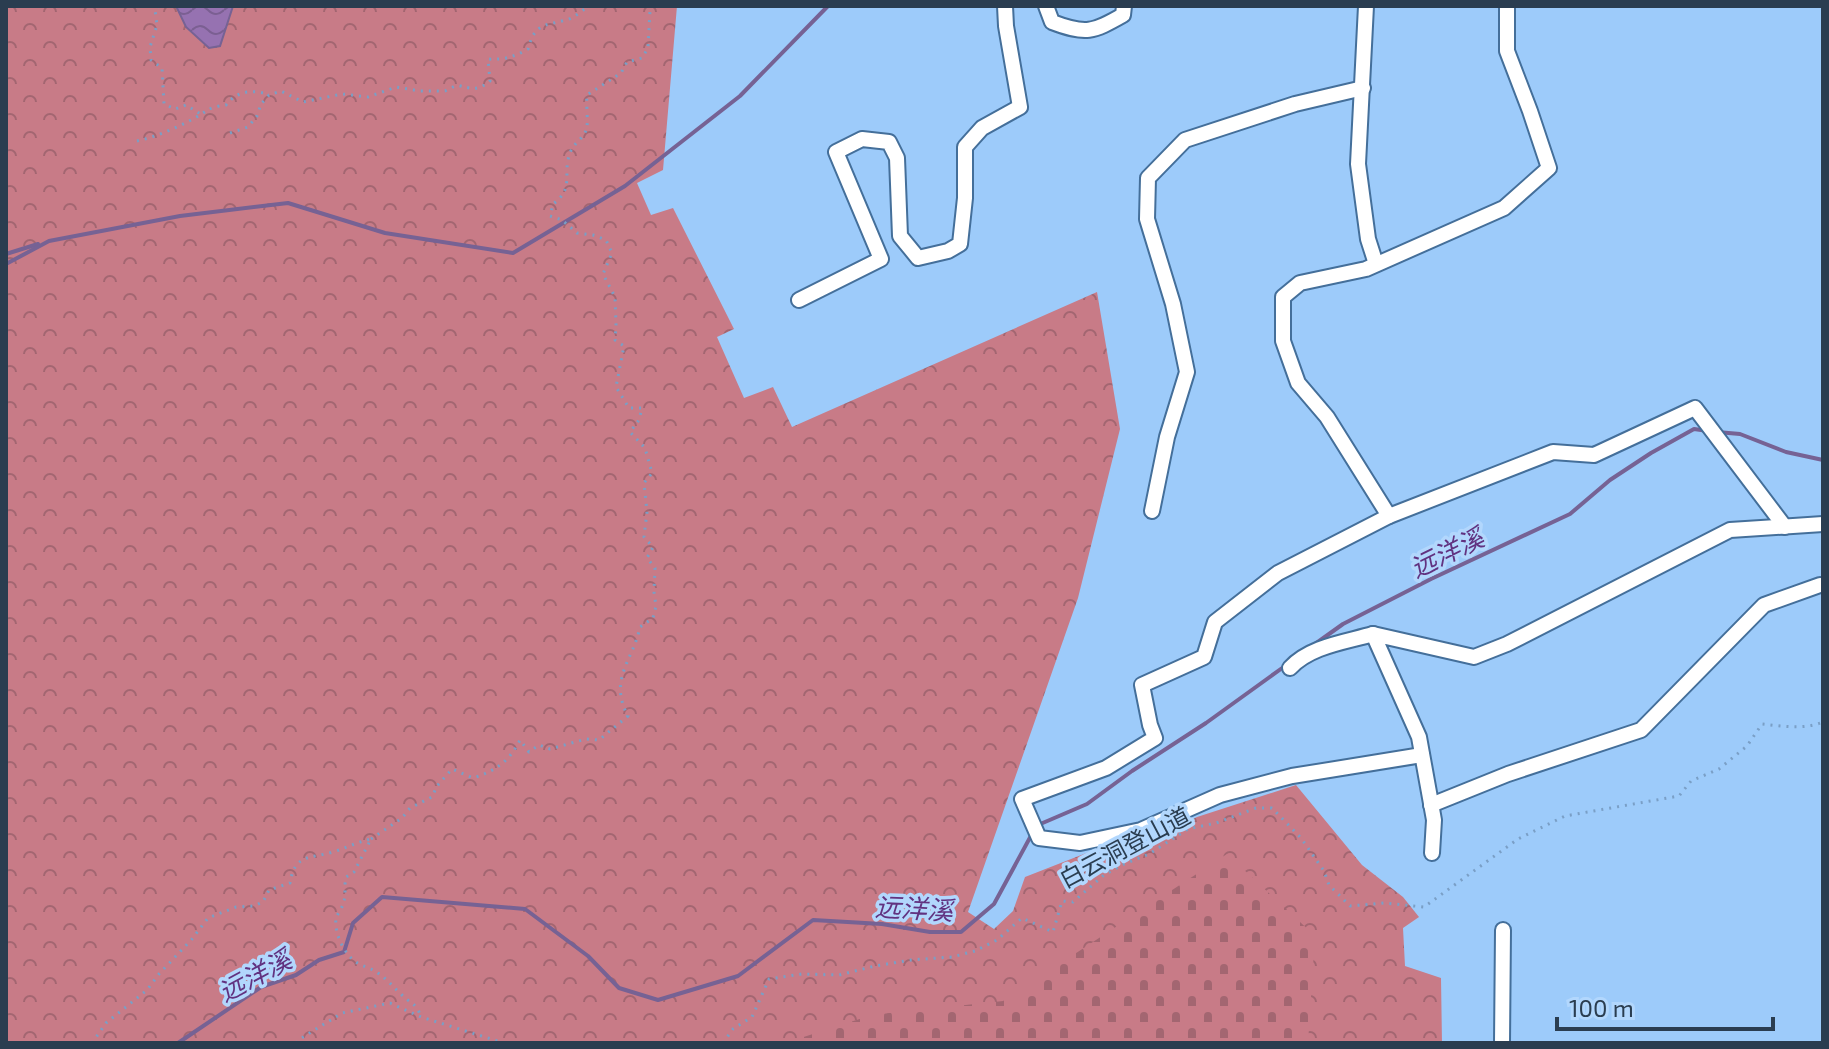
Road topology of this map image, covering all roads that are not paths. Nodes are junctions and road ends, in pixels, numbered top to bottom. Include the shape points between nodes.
1 (1005, 6) edge
2 (1046, 6) edge
3 (1124, 6) edge
4 (1366, 6) edge
5 (1507, 6) edge
6 (1363, 88) junction
7 (1376, 264) junction
8 (799, 300) dead end
9 (1152, 511) dead end
10 (1389, 516) junction
11 (1823, 524) edge
12 (1785, 527) junction
13 (1820, 585) dead end
14 (1373, 634) junction
15 (1290, 668) dead end
16 (1422, 755) junction
17 (1431, 805) junction
18 (1432, 853) dead end
19 (1503, 930) dead end
20 (1502, 1043) edge

1 - 8 street via 1020,107 982,128 965,147 960,244 918,258 900,236 897,158 889,142 862,139 836,152 881,259
2 - 3 street via 1052,22 1073,30 1098,29 1123,15
4 - 6 street
5 - 7 street via 1507,51 1549,168 1504,208
6 - 7 street via 1358,164
6 - 9 street via 1185,140 1148,178 1147,219 1187,372
7 - 10 street via 1300,283 1291,290 1283,297 1283,341 1298,383 1327,417
10 - 12 street via 1553,452 1594,455 1695,408
10 - 16 street via 1278,573 1215,622 1204,657 1142,685 1155,738 1106,768 1022,799 1039,838 1080,843 1141,830 1220,795 1278,780
11 - 12 street
12 - 14 street via 1730,530 1474,657
13 - 17 street via 1764,605 1641,730
14 - 15 street via 1314,651
14 - 16 street
16 - 17 street
17 - 18 street
19 - 20 street

